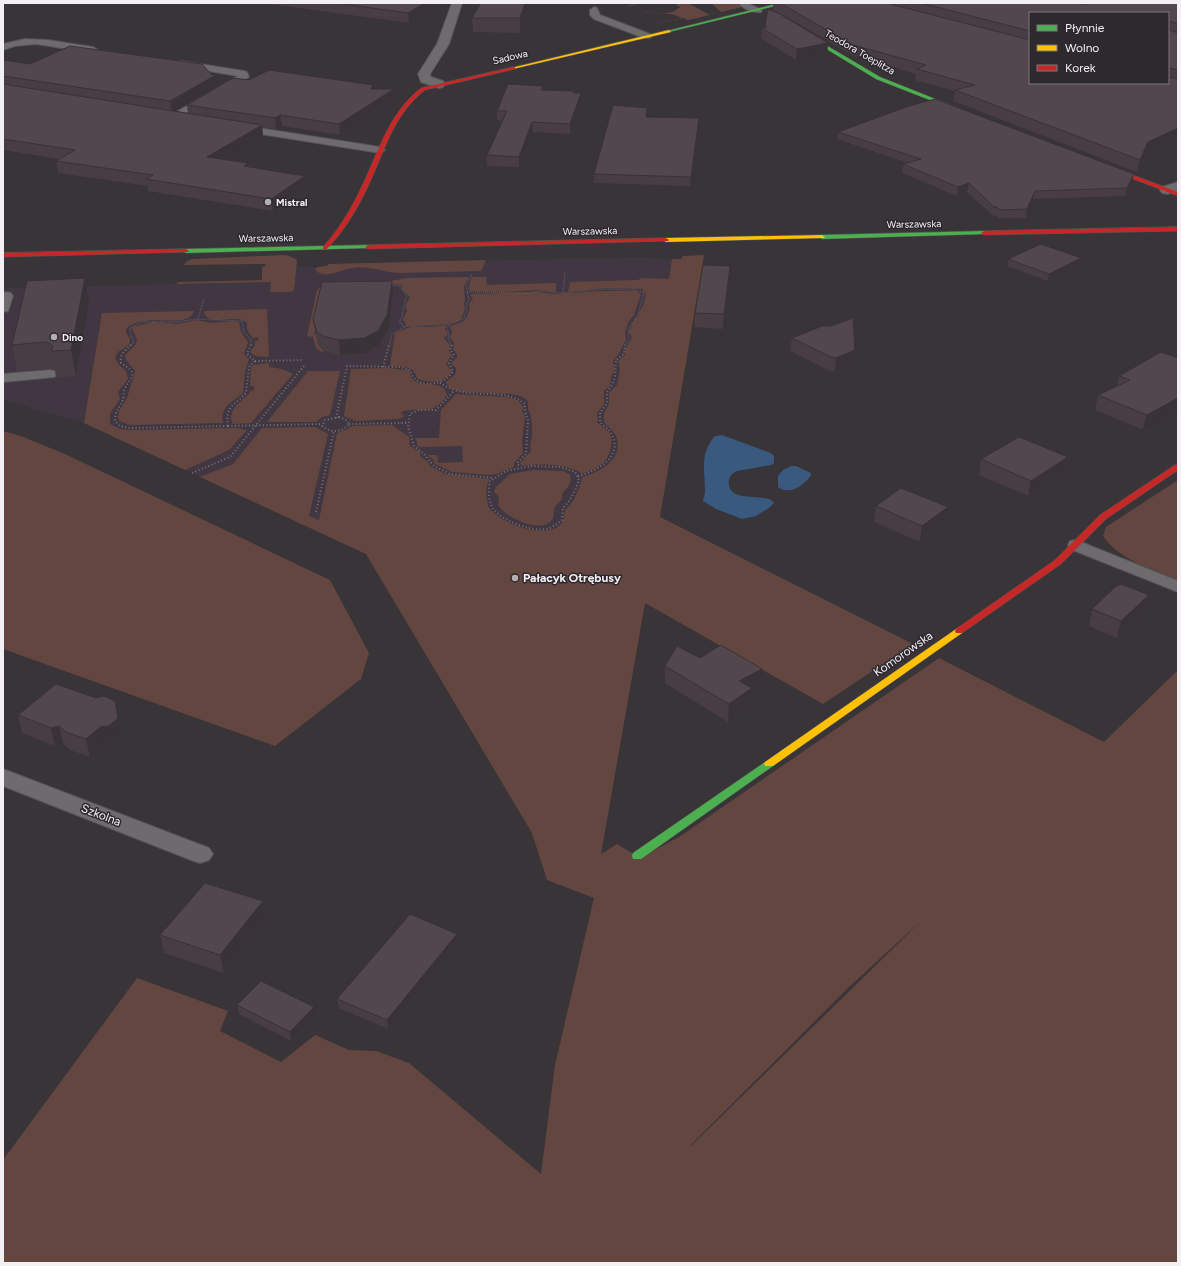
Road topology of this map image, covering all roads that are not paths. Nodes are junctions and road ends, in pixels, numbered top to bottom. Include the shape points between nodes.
1 (457, 3) edge
2 (743, 3) edge
3 (785, 3) edge
4 (594, 10) dead end
5 (758, 10) junction
6 (774, 16) edge
7 (793, 26) edge
8 (647, 36) junction
9 (3, 47) edge
10 (102, 52) edge
11 (173, 62) edge
12 (439, 84) junction
13 (971, 114) edge
14 (191, 120) edge
15 (229, 126) edge
16 (380, 150) junction
17 (1094, 162) edge
18 (1174, 190) edge
19 (1178, 229) edge
20 (325, 248) junction
21 (3, 255) edge
22 (50, 374) edge
23 (3, 378) edge
24 (1178, 467) edge
25 (1076, 546) junction
26 (1178, 587) edge
27 (3, 777) edge
28 (200, 854) dead end
29 (637, 856) dead end

1 - 12 street via 443,44 424,74 425,79
2 - 5 lane
3 - 5 street, Sadowa
4 - 8 lane via 597,17
5 - 6 street
5 - 8 street, Sadowa
7 - 13 street, Teodora Toeplitza via 878,78
8 - 12 street, Sadowa
9 - 10 lane via 17,42 31,42
11 - 14 lane via 244,74 244,78 171,117
12 - 16 street, Sadowa via 423,89 408,100 392,124
15 - 16 lane
16 - 20 street, Sadowa via 358,200 339,233
17 - 18 street
19 - 20 street, Warszawska
20 - 21 street, Warszawska
22 - 23 lane
24 - 25 street, Komorowska via 1104,517
25 - 26 lane
25 - 29 street, Komorowska
27 - 28 street, Szkolna

